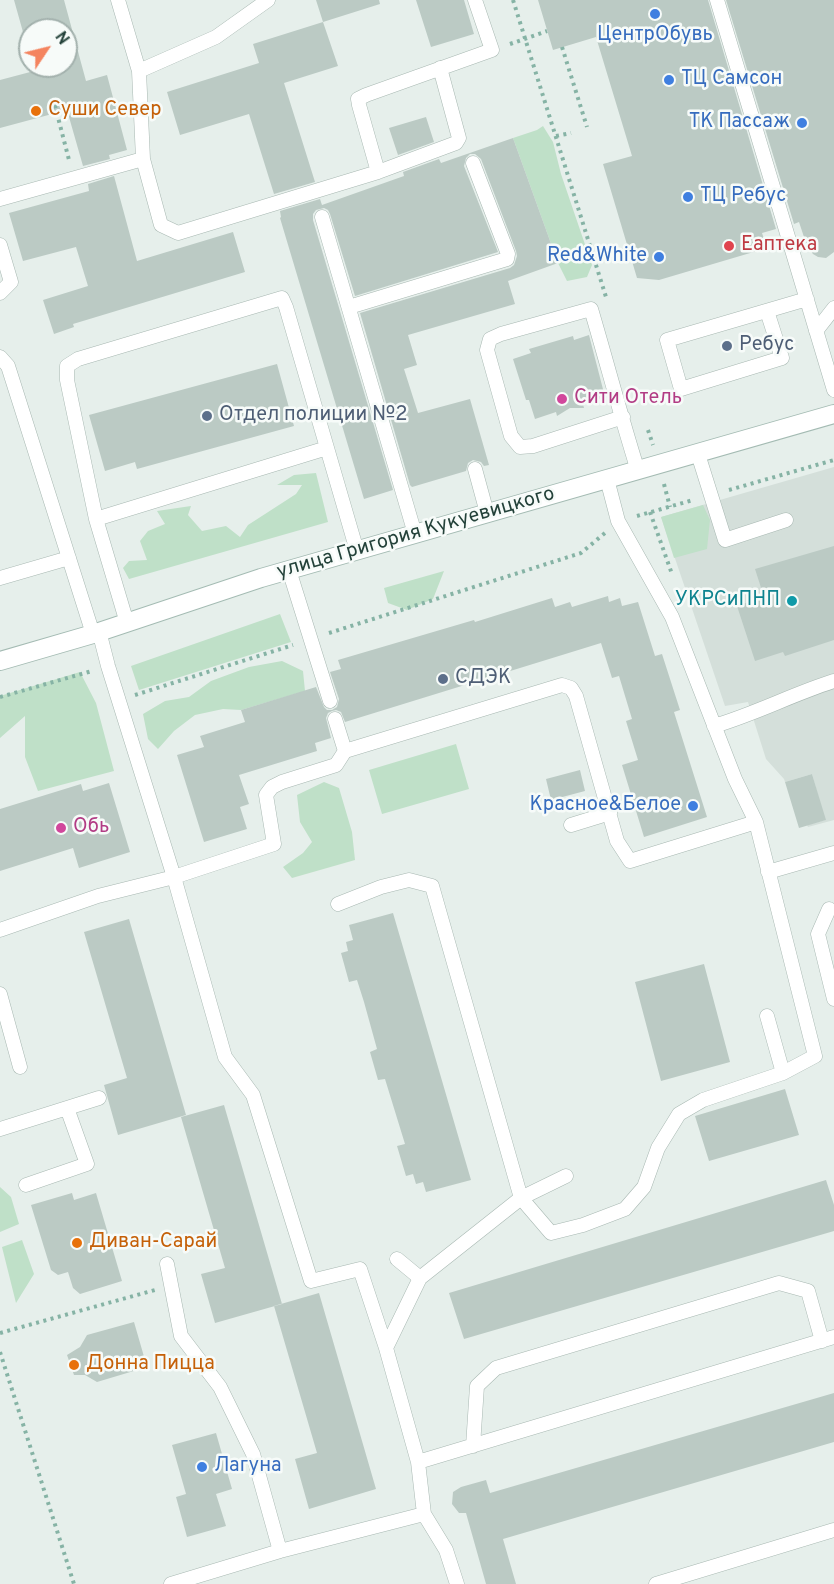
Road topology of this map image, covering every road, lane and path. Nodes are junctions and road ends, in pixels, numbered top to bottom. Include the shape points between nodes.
1 (118, 0) edge
2 (268, 0) edge
3 (475, 0) edge
4 (513, 0) edge
5 (717, 0) edge
6 (548, 31) dead end
7 (525, 39) junction
8 (562, 47) dead end
9 (492, 50) junction
10 (440, 68) junction
11 (139, 71) junction
12 (53, 98) dead end
13 (587, 127) dead end
14 (571, 133) dead end
15 (556, 136) junction
16 (143, 159) junction
17 (473, 164) dead end
18 (378, 172) junction
19 (74, 178) junction
20 (0, 199) edge
21 (322, 217) dead end
22 (0, 245) edge
23 (0, 292) edge
24 (807, 299) junction
25 (608, 304) dead end
26 (349, 307) junction
27 (834, 308) edge
28 (767, 311) junction
29 (816, 331) junction
30 (0, 357) edge
31 (834, 390) edge
32 (834, 414) edge
33 (623, 417) junction
34 (646, 422) dead end
35 (327, 448) junction
36 (698, 454) junction
37 (834, 460) edge
38 (659, 465) junction
39 (475, 469) dead end
40 (638, 471) junction
41 (607, 480) junction
42 (711, 495) junction
43 (670, 507) junction
44 (487, 513) junction
45 (96, 519) junction
46 (786, 520) dead end
47 (618, 521) junction
48 (415, 534) junction
49 (357, 551) junction
50 (69, 558) junction
51 (289, 570) junction
52 (0, 578) edge
53 (127, 623) junction
54 (96, 632) junction
55 (311, 639) junction
56 (0, 661) edge
57 (108, 666) junction
58 (834, 681) edge
59 (0, 697) edge
60 (120, 700) junction
61 (330, 701) dead end
62 (335, 719) dead end
63 (714, 726) junction
64 (345, 751) junction
65 (610, 813) junction
66 (756, 822) junction
67 (571, 825) dead end
68 (834, 853) edge
69 (768, 873) junction
70 (174, 877) junction
71 (338, 904) dead end
72 (830, 909) dead end
73 (0, 930) edge
74 (0, 994) edge
75 (834, 999) edge
76 (767, 1016) dead end
77 (20, 1066) dead end
78 (783, 1073) junction
79 (99, 1098) dead end
80 (67, 1108) junction
81 (0, 1129) edge
82 (566, 1176) dead end
83 (26, 1185) dead end
84 (521, 1198) junction
85 (397, 1259) dead end
86 (167, 1264) dead end
87 (420, 1278) junction
88 (171, 1285) junction
89 (0, 1334) edge
90 (828, 1339) edge
91 (386, 1348) junction
92 (0, 1352) edge
93 (473, 1446) junction
94 (418, 1461) junction
95 (424, 1514) junction
96 (834, 1530) edge
97 (280, 1551) junction
98 (74, 1584) edge
99 (171, 1584) edge
100 (457, 1584) edge
101 (656, 1584) edge

1 - 11 lane
2 - 11 lane via 216,37
3 - 9 lane
4 - 7 path
5 - 24 lane
6 - 7 path
7 - 9 path
7 - 15 path
8 - 13 path
9 - 10 lane
10 - 18 lane via 459,138 456,143
10 - 18 lane via 358,99
11 - 16 lane
12 - 19 path
14 - 15 path
15 - 25 path
16 - 18 lane via 161,225 178,233
16 - 19 lane
17 - 26 lane via 507,259
19 - 20 lane
21 - 26 lane
22 - 23 lane via 11,282
24 - 28 lane
24 - 29 lane
26 - 48 lane
27 - 29 lane
28 - 28 lane via 667,340 681,389 782,358
29 - 31 lane
30 - 50 lane via 8,366
32 - 36 street, улица Григория Кукуевицкого
33 - 33 lane via 520,447 511,436 486,350 490,339 591,309
33 - 40 lane
34 - 38 path
35 - 45 lane
35 - 45 lane via 282,298 100,352 67,366
35 - 49 lane
36 - 38 street, улица Григория Кукуевицкого
36 - 42 lane
37 - 42 path
38 - 40 street, улица Григория Кукуевицкого
38 - 43 path
39 - 44 lane
40 - 41 street, улица Григория Кукуевицкого
41 - 44 street, улица Григория Кукуевицкого
41 - 47 lane
42 - 43 path
42 - 46 lane via 725,540
43 - 47 path
44 - 48 street, улица Григория Кукуевицкого
45 - 53 lane
47 - 55 path via 581,553
47 - 63 lane via 672,618
48 - 49 street, улица Григория Кукуевицкого
49 - 51 street, улица Григория Кукуевицкого
50 - 52 lane
50 - 54 lane
51 - 53 street, улица Григория Кукуевицкого
51 - 55 lane
53 - 54 street, улица Григория Кукуевицкого
54 - 56 street, улица Григория Кукуевицкого
54 - 57 lane
55 - 60 path
55 - 61 lane
57 - 59 path
57 - 60 lane
58 - 63 lane
60 - 70 lane
62 - 64 lane
63 - 66 lane
64 - 65 lane via 562,685 571,687
64 - 70 lane via 336,765 272,787 266,795 274,844
65 - 66 lane via 617,841 630,861
65 - 67 lane
66 - 69 lane
68 - 69 lane
69 - 78 lane via 814,1056
70 - 73 lane via 98,896
70 - 91 lane via 225,1057 253,1095 311,1281 360,1269
71 - 84 lane via 409,880 432,886
72 - 75 lane via 818,934
74 - 77 lane
76 - 78 lane
78 - 84 lane via 703,1100 679,1114 658,1148 644,1187 625,1209 551,1233
79 - 80 lane
80 - 81 lane
80 - 83 lane via 87,1164
82 - 84 lane
84 - 87 lane
85 - 87 lane
86 - 88 lane
87 - 91 lane
88 - 89 path
88 - 97 lane via 181,1335 220,1387 253,1454
90 - 93 lane
90 - 93 lane via 808,1291 779,1283 518,1361 496,1368 477,1386
91 - 94 lane
92 - 98 path
93 - 94 lane
94 - 95 lane
95 - 97 lane
95 - 100 lane via 446,1550
96 - 101 lane
97 - 99 lane

